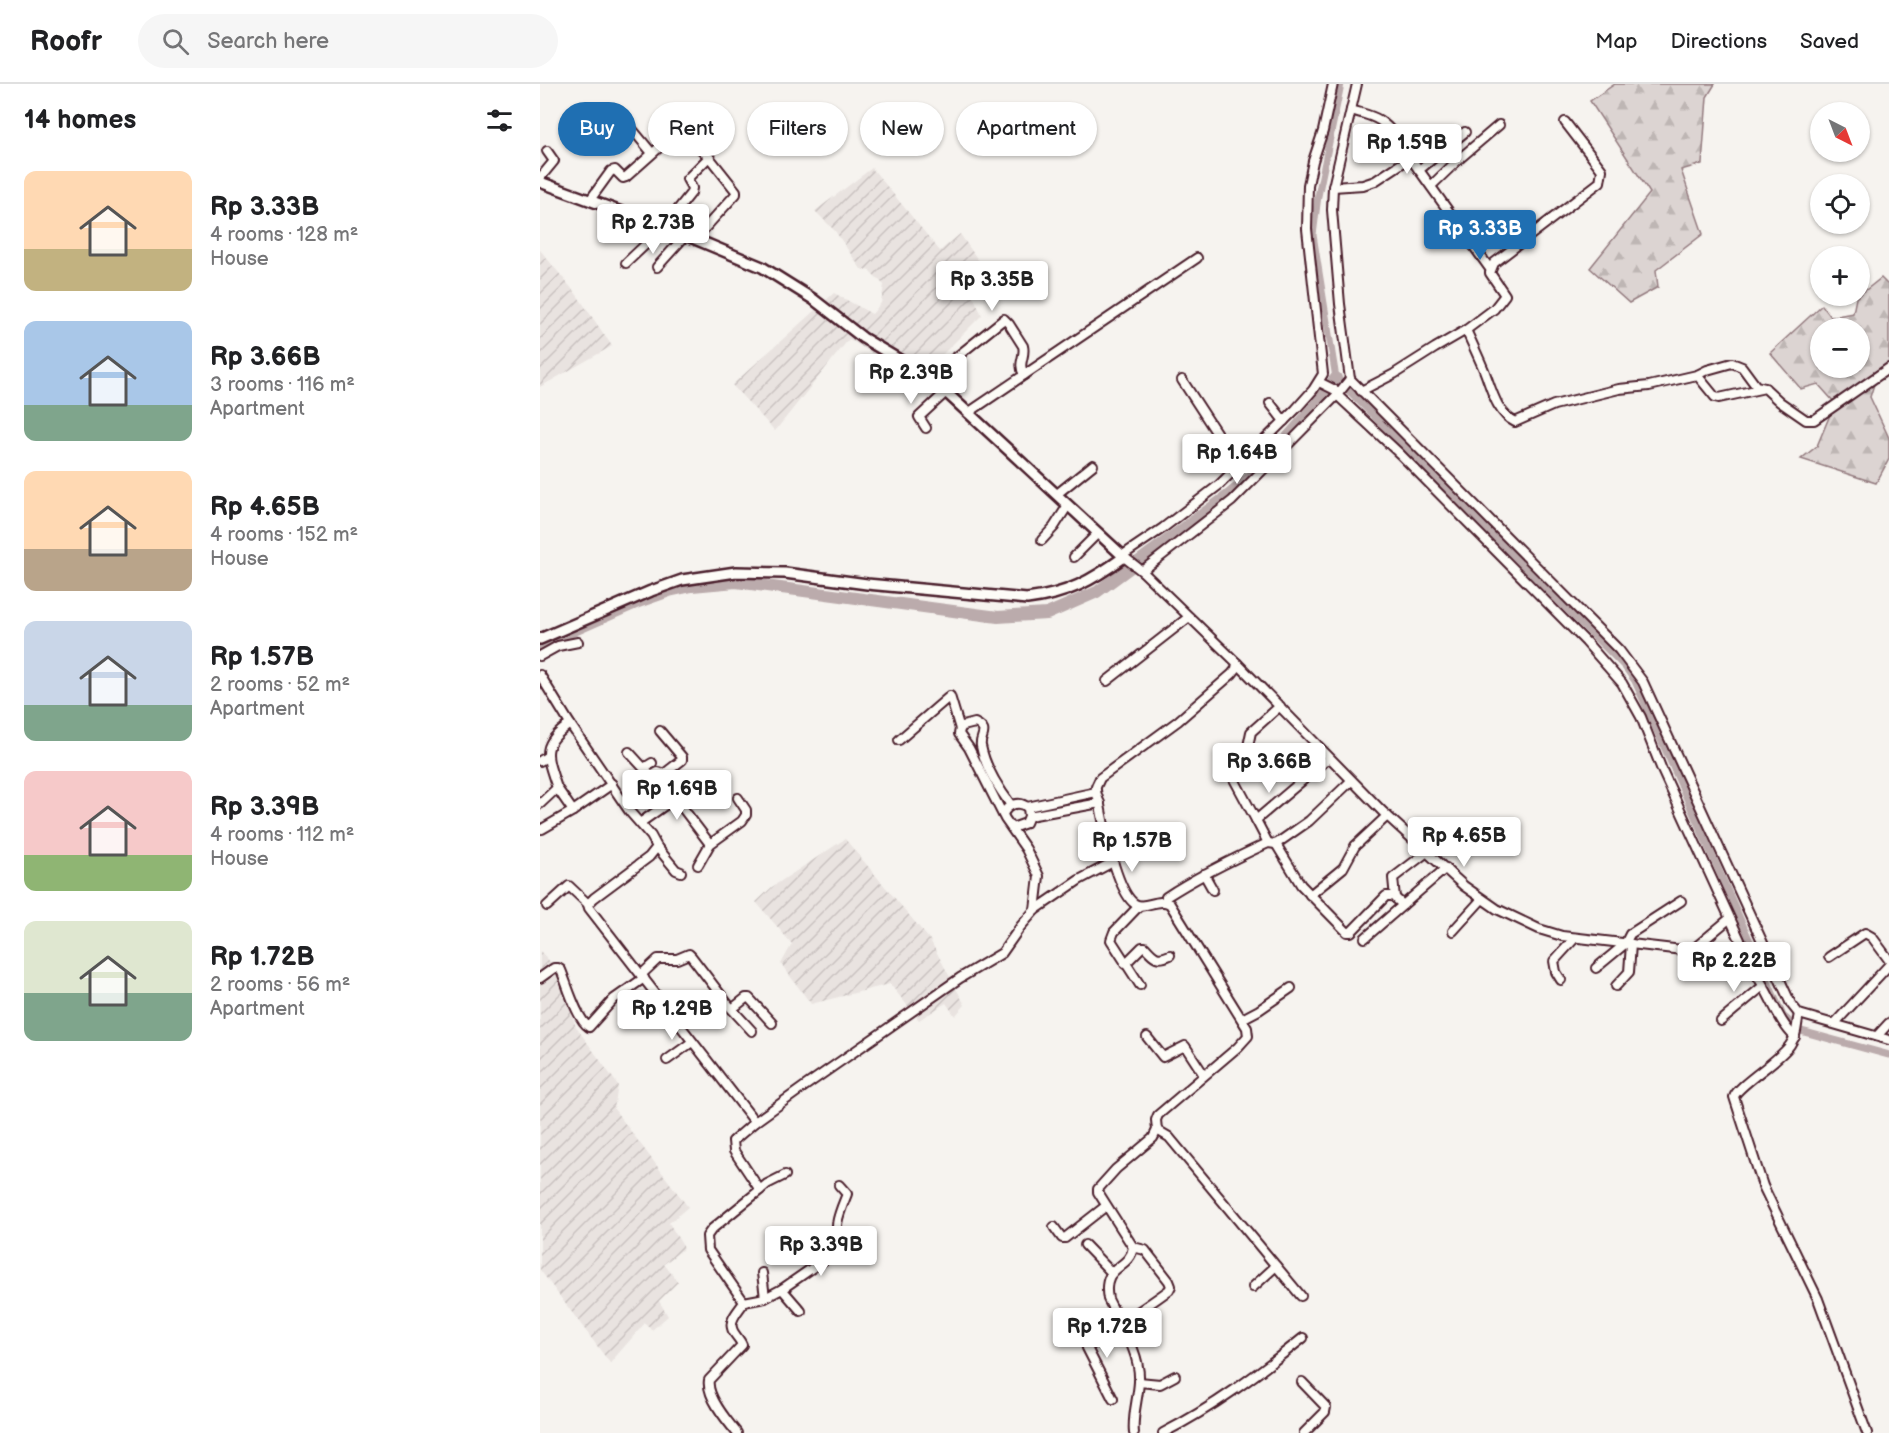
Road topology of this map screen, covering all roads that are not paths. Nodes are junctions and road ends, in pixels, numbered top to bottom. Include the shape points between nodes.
1 (1333, 84) edge
2 (1357, 84) edge
3 (1351, 110) junction
4 (1565, 122) dead end
5 (1499, 125) dead end
6 (1465, 132) dead end
7 (636, 134) edge
8 (648, 148) edge
9 (548, 151) dead end
10 (649, 156) edge
11 (709, 158) joint
12 (1410, 158) junction
13 (1419, 170) junction
14 (540, 180) edge
15 (1431, 186) junction
16 (1333, 187) junction
17 (590, 200) junction
18 (664, 227) junction
19 (690, 237) junction
20 (1197, 258) dead end
21 (626, 263) dead end
22 (657, 267) dead end
23 (1490, 269) junction
24 (1466, 330) junction
25 (1889, 368) edge
26 (1024, 375) junction
27 (1697, 375) junction
28 (929, 379) junction
29 (1182, 380) dead end
30 (1349, 381) junction
31 (1321, 383) junction
32 (1765, 388) junction
33 (1361, 391) junction
34 (946, 392) junction
35 (1338, 392) junction
36 (1270, 403) dead end
37 (968, 414) junction
38 (1284, 421) junction
39 (926, 428) dead end
40 (1094, 465) dead end
41 (1238, 466) junction
42 (1057, 494) junction
43 (1068, 505) junction
44 (1098, 532) junction
45 (1042, 540) dead end
46 (1074, 557) dead end
47 (1124, 557) junction
48 (1140, 569) junction
49 (1189, 616) junction
50 (540, 639) edge
51 (578, 642) dead end
52 (540, 656) edge
53 (1237, 663) junction
54 (540, 675) edge
55 (1107, 681) dead end
56 (1280, 706) junction
57 (570, 724) junction
58 (960, 729) junction
59 (660, 731) dead end
60 (899, 740) dead end
61 (980, 743) junction
62 (969, 748) junction
63 (629, 752) dead end
64 (548, 756) junction
65 (1329, 758) junction
66 (540, 761) edge
67 (652, 763) dead end
68 (644, 768) junction
69 (664, 774) junction
70 (1351, 781) junction
71 (612, 784) junction
72 (557, 788) junction
73 (1096, 792) junction
74 (675, 798) junction
75 (738, 798) dead end
76 (1100, 803) junction
77 (540, 804) edge
78 (1011, 806) junction
79 (1027, 807) junction
80 (573, 811) junction
81 (1003, 814) junction
82 (1029, 816) junction
83 (1387, 816) junction
84 (1256, 820) junction
85 (640, 823) junction
86 (1012, 828) junction
87 (542, 829) dead end
88 (710, 844) junction
89 (1272, 844) junction
90 (657, 847) junction
91 (1427, 852) junction
92 (1113, 862) junction
93 (698, 865) dead end
94 (1446, 868) junction
95 (681, 872) dead end
96 (1204, 874) junction
97 (1213, 890) dead end
98 (1310, 895) junction
99 (1395, 898) junction
100 (1482, 899) junction
101 (1165, 901) junction
102 (1681, 901) dead end
103 (588, 904) junction
104 (1402, 905) junction
105 (547, 906) dead end
106 (1139, 906) junction
107 (1035, 910) junction
108 (1729, 919) junction
109 (1453, 930) dead end
110 (1365, 938) dead end
111 (1575, 938) junction
112 (1628, 944) junction
113 (1691, 951) junction
114 (1170, 956) dead end
115 (1829, 957) dead end
116 (1889, 960) edge
117 (1125, 964) junction
118 (1889, 965) edge
119 (1596, 968) dead end
120 (1750, 968) junction
121 (642, 977) junction
122 (540, 978) edge
123 (1561, 980) dead end
124 (1140, 985) dead end
125 (1616, 986) dead end
126 (1763, 986) junction
127 (1291, 988) dead end
128 (732, 1009) junction
129 (1799, 1015) junction
130 (1242, 1019) junction
131 (1721, 1021) dead end
132 (772, 1023) dead end
133 (1835, 1023) junction
134 (1889, 1023) edge
135 (752, 1031) dead end
136 (1796, 1035) junction
137 (1877, 1036) junction
138 (1148, 1037) dead end
139 (1889, 1040) edge
140 (692, 1042) junction
141 (667, 1060) dead end
142 (1204, 1075) junction
143 (755, 1122) junction
144 (1157, 1130) junction
145 (785, 1175) dead end
146 (839, 1185) dead end
147 (760, 1190) junction
148 (1106, 1206) junction
149 (1054, 1227) dead end
150 (854, 1244) dead end
151 (1085, 1245) dead end
152 (1133, 1247) junction
153 (841, 1248) junction
154 (1276, 1266) junction
155 (762, 1273) dead end
156 (1112, 1273) junction
157 (1253, 1287) dead end
158 (782, 1289) junction
159 (1301, 1296) dead end
160 (765, 1298) junction
161 (744, 1302) junction
162 (801, 1311) dead end
163 (1120, 1323) junction
164 (1303, 1338) dead end
165 (1175, 1376) dead end
166 (1139, 1382) junction
167 (1302, 1382) dead end
168 (1113, 1399) dead end
169 (737, 1433) edge
170 (1134, 1433) edge
171 (1163, 1433) edge
172 (1304, 1433) edge
173 (1867, 1433) edge

1 - 31 street via 1308,185 1307,229 1323,363
2 - 3 street
3 - 12 street via 1386,125
3 - 16 street
4 - 23 street via 1602,170 1600,182
5 - 15 street
6 - 13 street
7 - 8 street
9 - 14 street via 554,161
10 - 17 street via 626,177 611,171
11 - 18 street via 689,176 692,193
11 - 19 street via 736,194
12 - 13 street
12 - 16 street via 1369,183
13 - 15 street
14 - 17 main road
15 - 23 street
16 - 30 street
17 - 18 main road
18 - 19 main road
18 - 21 street
19 - 22 street
19 - 28 main road via 762,267
20 - 26 street
23 - 24 street via 1492,279 1505,295
24 - 27 street via 1492,393 1506,417 1515,422 1554,405
24 - 33 street
25 - 32 street via 1814,420 1806,420
26 - 28 street via 1020,368 1023,346 1004,319
26 - 37 street
27 - 32 street via 1719,398
27 - 32 street via 1737,363 1756,386
28 - 34 main road
29 - 41 street
30 - 33 street
30 - 35 street
31 - 35 street
31 - 38 street
33 - 129 street via 1619,650 1643,682
34 - 37 main road
34 - 39 street via 919,417
35 - 48 street via 1232,501
35 - 108 street via 1622,683 1646,727
36 - 38 street
37 - 42 main road
38 - 41 street
40 - 42 street
41 - 47 street
42 - 43 main road
43 - 44 main road
43 - 45 street
44 - 46 street
44 - 47 main road
47 - 48 street
47 - 50 main road via 1080,586 1050,597 1028,599 785,573 710,575 651,591
48 - 49 street
49 - 53 street
49 - 55 street
51 - 52 street via 558,646
53 - 56 street
53 - 73 street via 1232,674 1201,702 1105,773
54 - 57 street
56 - 65 street
56 - 84 street via 1251,732 1248,751 1227,768
57 - 64 street via 551,737
57 - 71 street
58 - 60 street via 950,696
58 - 61 street via 969,724 980,726 984,734
58 - 62 street via 959,734
59 - 69 street via 683,758
61 - 62 street
61 - 78 street
62 - 81 street
63 - 68 street
64 - 66 street
64 - 72 street
65 - 70 street
65 - 84 street
67 - 68 street
68 - 69 street via 652,776
69 - 74 street
70 - 83 street
70 - 89 street via 1308,821
71 - 80 street
71 - 85 street
72 - 77 street
72 - 80 street
73 - 76 street
73 - 79 street
74 - 85 street
74 - 88 street
75 - 88 street via 746,810 742,821
76 - 82 street
76 - 92 street
78 - 79 street
78 - 81 street
79 - 82 street
80 - 87 street
81 - 86 street
82 - 86 street via 1026,823
83 - 91 street
83 - 98 street via 1355,846 1343,868
84 - 89 street
85 - 90 street
86 - 107 street via 1039,876
88 - 93 street
89 - 96 street
89 - 98 street
90 - 95 street
90 - 103 street
91 - 94 street
91 - 99 street via 1393,878
92 - 106 street via 1128,896
92 - 107 street
94 - 100 street
94 - 104 street
96 - 97 street
96 - 101 street
98 - 99 street via 1347,932 1386,896
99 - 104 street
100 - 109 street
100 - 111 street via 1539,929
101 - 106 street
101 - 130 street
102 - 112 street via 1630,934
103 - 105 street via 569,886
103 - 121 street
104 - 110 street
106 - 117 street via 1111,940
107 - 143 street via 1002,953 960,978
108 - 113 street
108 - 120 street
111 - 112 street
111 - 123 street via 1554,961
112 - 113 street
112 - 119 street
112 - 125 street via 1629,972
113 - 120 street via 1729,969
114 - 117 street via 1160,960 1142,947
115 - 116 street via 1865,933
117 - 124 street
118 - 133 street
120 - 126 street
121 - 122 street via 614,999 589,1027 580,1016 561,970 554,968
121 - 128 street via 658,959 677,959 689,954
121 - 140 street
126 - 131 street
126 - 136 street via 1786,1030
127 - 130 street
128 - 132 street via 749,998
128 - 135 street
129 - 133 street
129 - 136 street
130 - 142 street via 1248,1036
133 - 137 street
134 - 137 street
136 - 173 street via 1784,1052 1735,1092 1735,1103 1763,1186 1818,1299
137 - 139 street
138 - 142 street via 1163,1057 1185,1046
140 - 141 street
140 - 143 street
142 - 144 street via 1158,1115
143 - 147 street via 737,1136 732,1146
144 - 148 street via 1100,1186 1098,1192
144 - 154 street via 1169,1137
145 - 147 street
146 - 153 street via 846,1194 835,1233
147 - 161 street via 707,1236 708,1250
148 - 149 street via 1064,1239
148 - 152 street
150 - 153 street
151 - 156 street
152 - 156 street via 1130,1257
152 - 163 street via 1145,1250 1170,1286 1142,1311
153 - 158 street
154 - 157 street
154 - 159 street
155 - 160 street
156 - 163 street via 1106,1287
158 - 160 street
158 - 162 street
160 - 161 street
161 - 169 street via 731,1325 742,1345 709,1380 708,1387
163 - 166 street via 1138,1365
163 - 168 street via 1087,1349
164 - 171 street via 1242,1386
165 - 166 street via 1160,1384
166 - 170 street
167 - 172 street via 1326,1407

